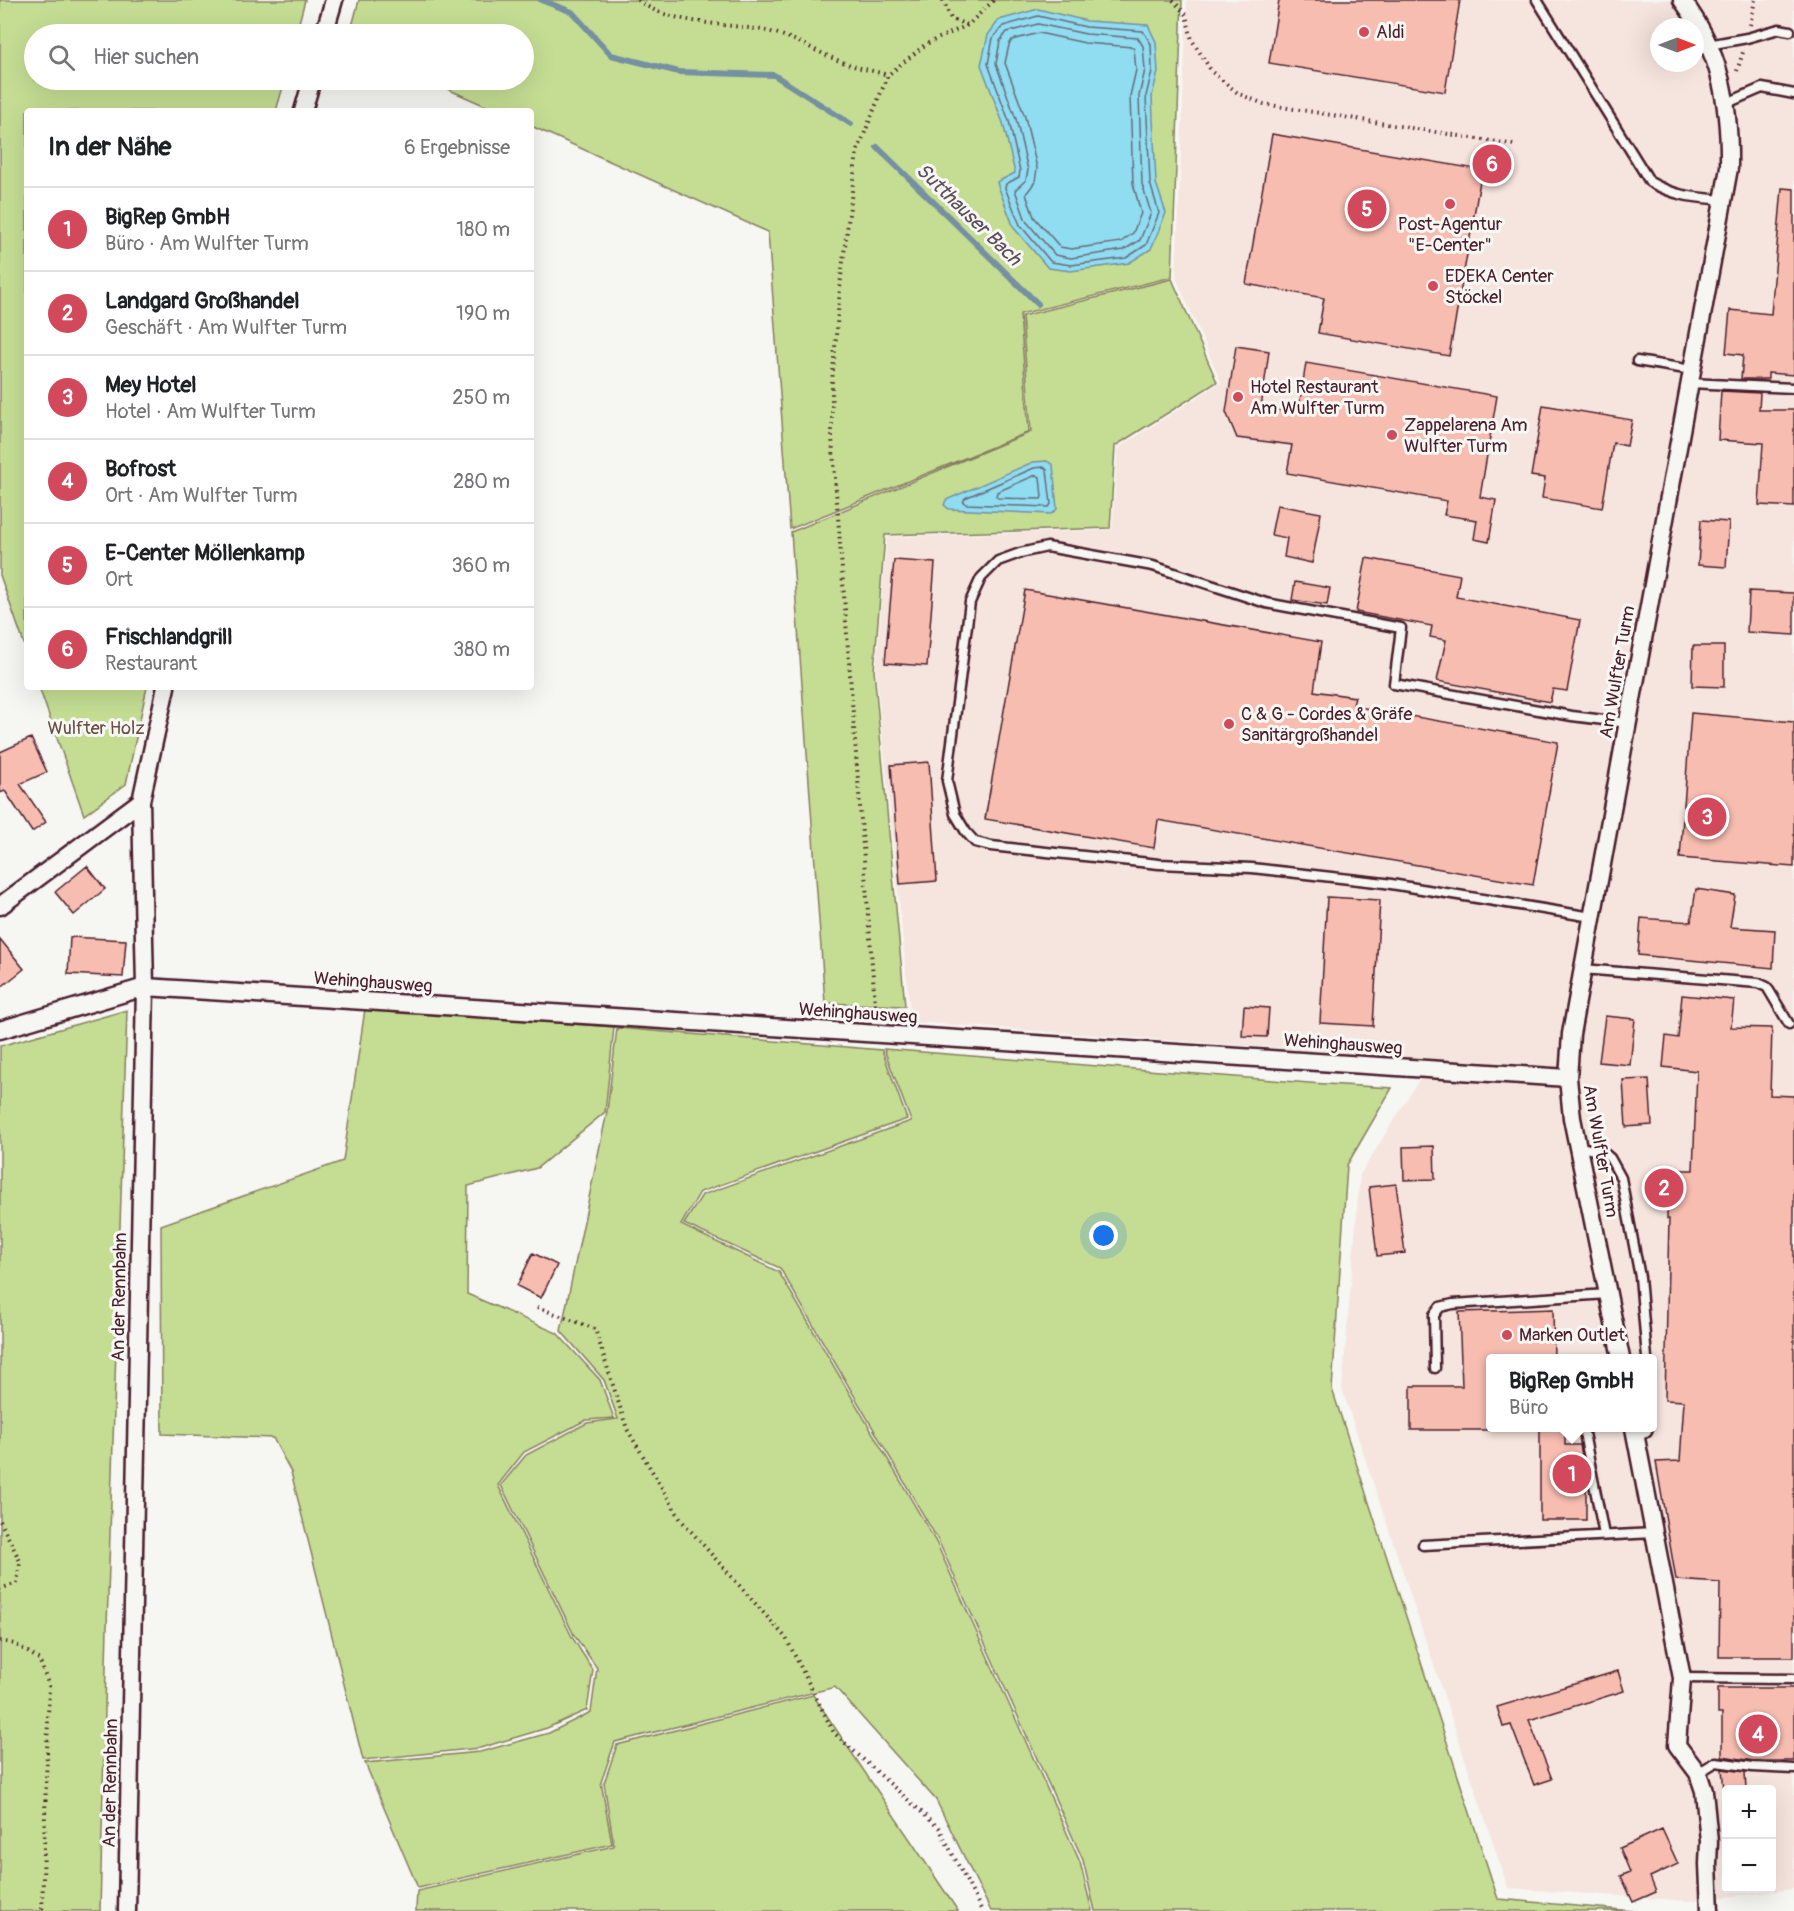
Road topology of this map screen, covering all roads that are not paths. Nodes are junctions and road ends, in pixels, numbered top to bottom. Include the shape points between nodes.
1 (334, 0) edge
2 (1537, 0) edge
3 (1682, 0) edge
4 (327, 24) edge
5 (1790, 31) dead end
6 (1708, 45) junction
7 (309, 90) edge
8 (1794, 94) edge
9 (1727, 103) junction
10 (304, 108) edge
11 (1724, 200) junction
12 (1637, 361) dead end
13 (1691, 376) junction
14 (1794, 388) edge
15 (165, 690) edge
16 (1628, 723) junction
17 (141, 801) junction
18 (0, 906) edge
19 (1592, 917) junction
20 (1582, 969) junction
21 (145, 987) junction
22 (1789, 1024) dead end
23 (0, 1030) edge
24 (1568, 1078) junction
25 (1578, 1145) junction
26 (1608, 1294) junction
27 (1620, 1354) edge
28 (1647, 1354) edge
29 (1435, 1368) dead end
30 (1584, 1432) edge
31 (1639, 1432) edge
32 (1653, 1533) junction
33 (1604, 1535) junction
34 (1423, 1545) dead end
35 (1682, 1678) junction
36 (1794, 1680) edge
37 (1794, 1769) edge
38 (1698, 1773) junction
39 (126, 1911) edge
40 (1710, 1911) edge

1 - 4 street
2 - 11 lane via 1650,182 1683,197
3 - 6 street, Am Wulfter Turm
5 - 6 lane via 1779,29
6 - 9 street, Am Wulfter Turm
7 - 10 street
8 - 9 lane via 1762,88
9 - 11 street, Am Wulfter Turm via 1729,168
11 - 13 street, Am Wulfter Turm
12 - 13 lane
13 - 14 lane
13 - 16 street, Am Wulfter Turm
15 - 17 street, An der Rennbahn
16 - 19 street, Am Wulfter Turm
16 - 19 lane via 1394,684 1401,628 1266,603 1153,566 1047,547 998,561 981,578 967,618 947,781 955,814 975,842 1160,864 1252,868 1374,882
17 - 18 street
17 - 21 street, An der Rennbahn
19 - 20 street, Am Wulfter Turm
20 - 22 lane via 1758,983 1767,987
20 - 24 street, Am Wulfter Turm via 1570,1034
21 - 23 street
21 - 24 street, Wehinghausweg
21 - 39 street, An der Rennbahn
24 - 25 street, Am Wulfter Turm
25 - 26 street, Am Wulfter Turm
25 - 28 lane via 1604,1153 1621,1178 1640,1277
26 - 27 street, Am Wulfter Turm
26 - 29 lane via 1440,1307 1434,1315
30 - 33 lane
31 - 32 street
32 - 33 lane
32 - 35 street
33 - 34 lane
35 - 36 lane
35 - 38 street via 1677,1745
37 - 38 lane via 1716,1762
38 - 40 street via 1704,1791 1709,1841

